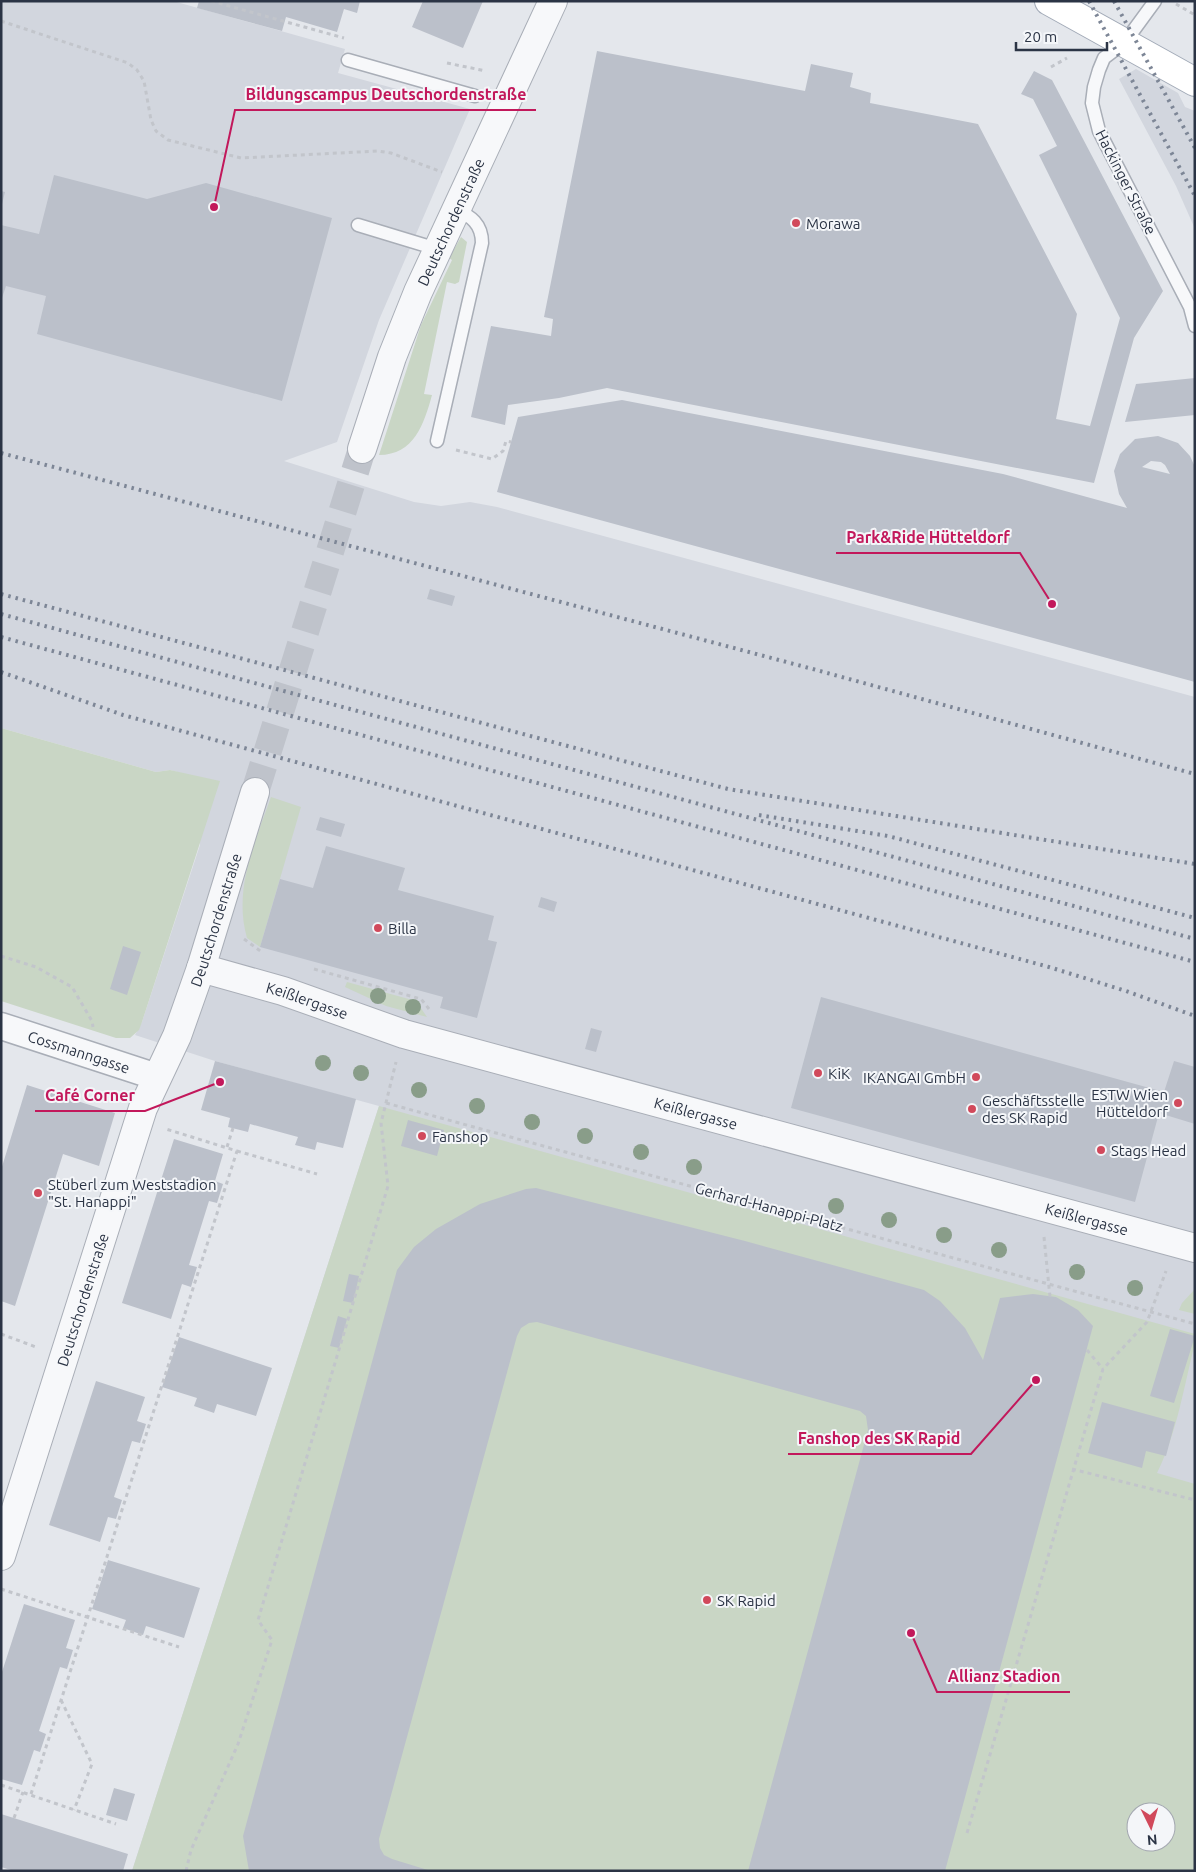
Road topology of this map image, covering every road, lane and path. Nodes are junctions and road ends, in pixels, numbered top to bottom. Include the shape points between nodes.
1 (212, 1) edge
2 (553, 1) edge
3 (1049, 1) edge
4 (1172, 1) edge
5 (1151, 7) edge
6 (1195, 15) edge
7 (1, 20) edge
8 (348, 39) dead end
9 (1125, 42) junction
10 (1066, 58) dead end
11 (348, 60) dead end
12 (1052, 67) dead end
13 (1195, 82) edge
14 (475, 96) dead end
15 (442, 172) dead end
16 (455, 209) junction
17 (358, 225) dead end
18 (437, 249) junction
19 (1195, 326) edge
20 (437, 441) joint
21 (511, 442) dead end
22 (362, 449) tunnel mouth
23 (254, 792) tunnel mouth
24 (1, 956) edge
25 (201, 968) junction
26 (1, 1026) edge
27 (94, 1030) dead end
28 (404, 1034) junction
29 (157, 1077) junction
30 (386, 1103) junction
31 (162, 1127) dead end
32 (233, 1128) dead end
33 (227, 1147) junction
34 (236, 1151) junction
35 (317, 1174) dead end
36 (1186, 1245) edge
37 (1151, 1312) junction
38 (1195, 1324) edge
39 (1, 1334) edge
40 (1087, 1350) dead end
41 (65, 1356) junction
42 (1103, 1369) junction
43 (1072, 1469) junction
44 (1195, 1500) edge
45 (1, 1556) edge
46 (1, 1589) edge
47 (86, 1617) junction
48 (179, 1647) dead end
49 (61, 1700) dead end
50 (1, 1785) edge
51 (23, 1792) junction
52 (31, 1794) junction
53 (74, 1810) junction
54 (14, 1818) dead end
55 (116, 1824) dead end
56 (967, 1833) dead end
57 (186, 1871) edge

1 - 8 path
2 - 16 street, Deutschordenstraße
3 - 9 main road
4 - 6 path
5 - 9 lane, Hackinger Straße
7 - 15 path via 128,63 144,81 156,131 168,140 241,158 391,153
9 - 13 main road
9 - 19 lane, Hackinger Straße via 1104,58 1099,70 1092,103 1095,118 1190,307
10 - 12 path
11 - 14 lane
16 - 18 street, Deutschordenstraße
16 - 20 lane via 476,223 482,243
17 - 18 lane
18 - 22 street, Deutschordenstraße via 392,357
20 - 21 path via 459,451 492,459 504,451 506,441
23 - 25 street, Deutschordenstraße
24 - 27 path via 36,967 72,987
25 - 28 street, Keißlergasse via 283,991
25 - 29 street, Deutschordenstraße via 177,1036
26 - 29 street, Cossmanngasse
28 - 30 path
28 - 36 street, Keißlergasse
29 - 41 street, Deutschordenstraße via 144,1108
30 - 37 path, Gerhard-Hanappi-Platz
30 - 57 path via 381,1123 388,1186 258,1620 272,1640 238,1744
31 - 33 path
32 - 33 path
33 - 34 path
34 - 35 path
34 - 47 path
36 - 37 path
37 - 38 path, Gerhard-Hanappi-Platz
37 - 42 path via 1147,1322
39 - 41 path
40 - 42 path
41 - 45 street, Deutschordenstraße
42 - 43 path
43 - 44 path
43 - 56 path
46 - 47 path
47 - 48 path
47 - 52 path
49 - 53 path via 92,1764
50 - 51 path
51 - 52 path
51 - 54 path
52 - 53 path
53 - 55 path

